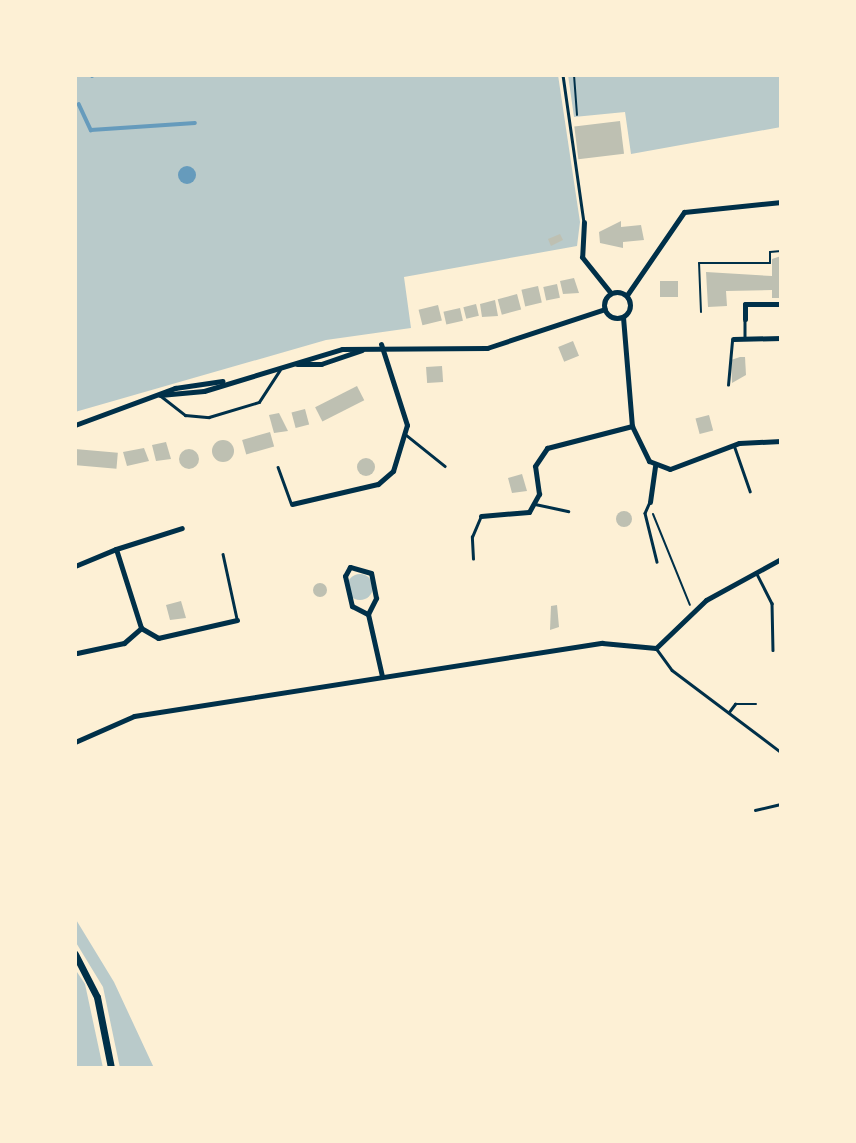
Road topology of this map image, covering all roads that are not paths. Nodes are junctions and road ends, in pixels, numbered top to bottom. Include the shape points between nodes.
1 (563, 75) edge
2 (781, 202) edge
3 (584, 222) joint
4 (610, 292) junction
5 (627, 295) junction
6 (781, 304) edge
7 (605, 309) junction
8 (623, 317) junction
9 (745, 319) joint
10 (781, 338) edge
11 (733, 339) joint
12 (745, 339) junction
13 (381, 344) junction
14 (367, 347) junction
15 (294, 363) junction
16 (280, 367) junction
17 (226, 380) junction
18 (728, 385) dead end
19 (160, 395) junction
20 (75, 425) edge
21 (632, 426) junction
22 (405, 433) junction
23 (781, 441) edge
24 (734, 445) junction
25 (655, 465) junction
26 (445, 466) dead end
27 (278, 467) dead end
28 (750, 491) dead end
29 (650, 502) joint
30 (292, 504) joint
31 (535, 504) junction
32 (568, 511) dead end
33 (481, 516) joint
34 (182, 528) dead end
35 (116, 549) junction
36 (223, 554) dead end
37 (473, 559) dead end
38 (781, 559) edge
39 (657, 562) dead end
40 (75, 566) edge
41 (757, 574) junction
42 (368, 614) junction
43 (237, 620) joint
44 (141, 628) junction
45 (656, 648) junction
46 (773, 650) dead end
47 (77, 653) edge
48 (382, 676) junction
49 (756, 704) dead end
50 (729, 713) junction
51 (75, 742) edge
52 (781, 752) edge
53 (781, 804) edge
54 (755, 810) dead end
55 (75, 954) edge
56 (111, 1068) edge

1 - 3 lane
2 - 5 street via 684,212
3 - 4 street via 582,257
4 - 5 street
4 - 7 street
5 - 8 street via 630,309
6 - 9 street via 745,304
7 - 8 street
7 - 13 street via 487,348
8 - 21 street
9 - 12 lane
10 - 12 street
11 - 12 street
11 - 18 lane
13 - 14 street
13 - 22 street
14 - 15 street
14 - 15 street via 321,363
15 - 16 street
16 - 17 street
16 - 19 lane via 263,399 209,417 185,415
17 - 19 street via 201,381
17 - 19 street via 182,396
19 - 20 street
21 - 25 street via 643,456
21 - 31 street via 547,448 535,466
22 - 26 lane
22 - 30 street via 385,481
23 - 24 street
24 - 25 street via 686,466
24 - 28 lane
25 - 29 street
27 - 30 lane
29 - 39 lane via 645,513
31 - 32 lane
31 - 33 street via 522,516
33 - 37 lane via 472,537
34 - 35 street
35 - 40 street
35 - 44 street
36 - 43 lane
38 - 41 street
41 - 45 street via 724,588
41 - 46 lane via 772,603
42 - 42 street via 352,606 345,576 350,567 371,573 376,598
42 - 48 street
43 - 44 street via 175,639
44 - 47 street via 124,643
45 - 48 street via 603,643
45 - 50 lane via 672,670
48 - 51 street via 134,716
49 - 50 lane via 735,704
50 - 52 lane
53 - 54 lane
55 - 56 street via 97,997

